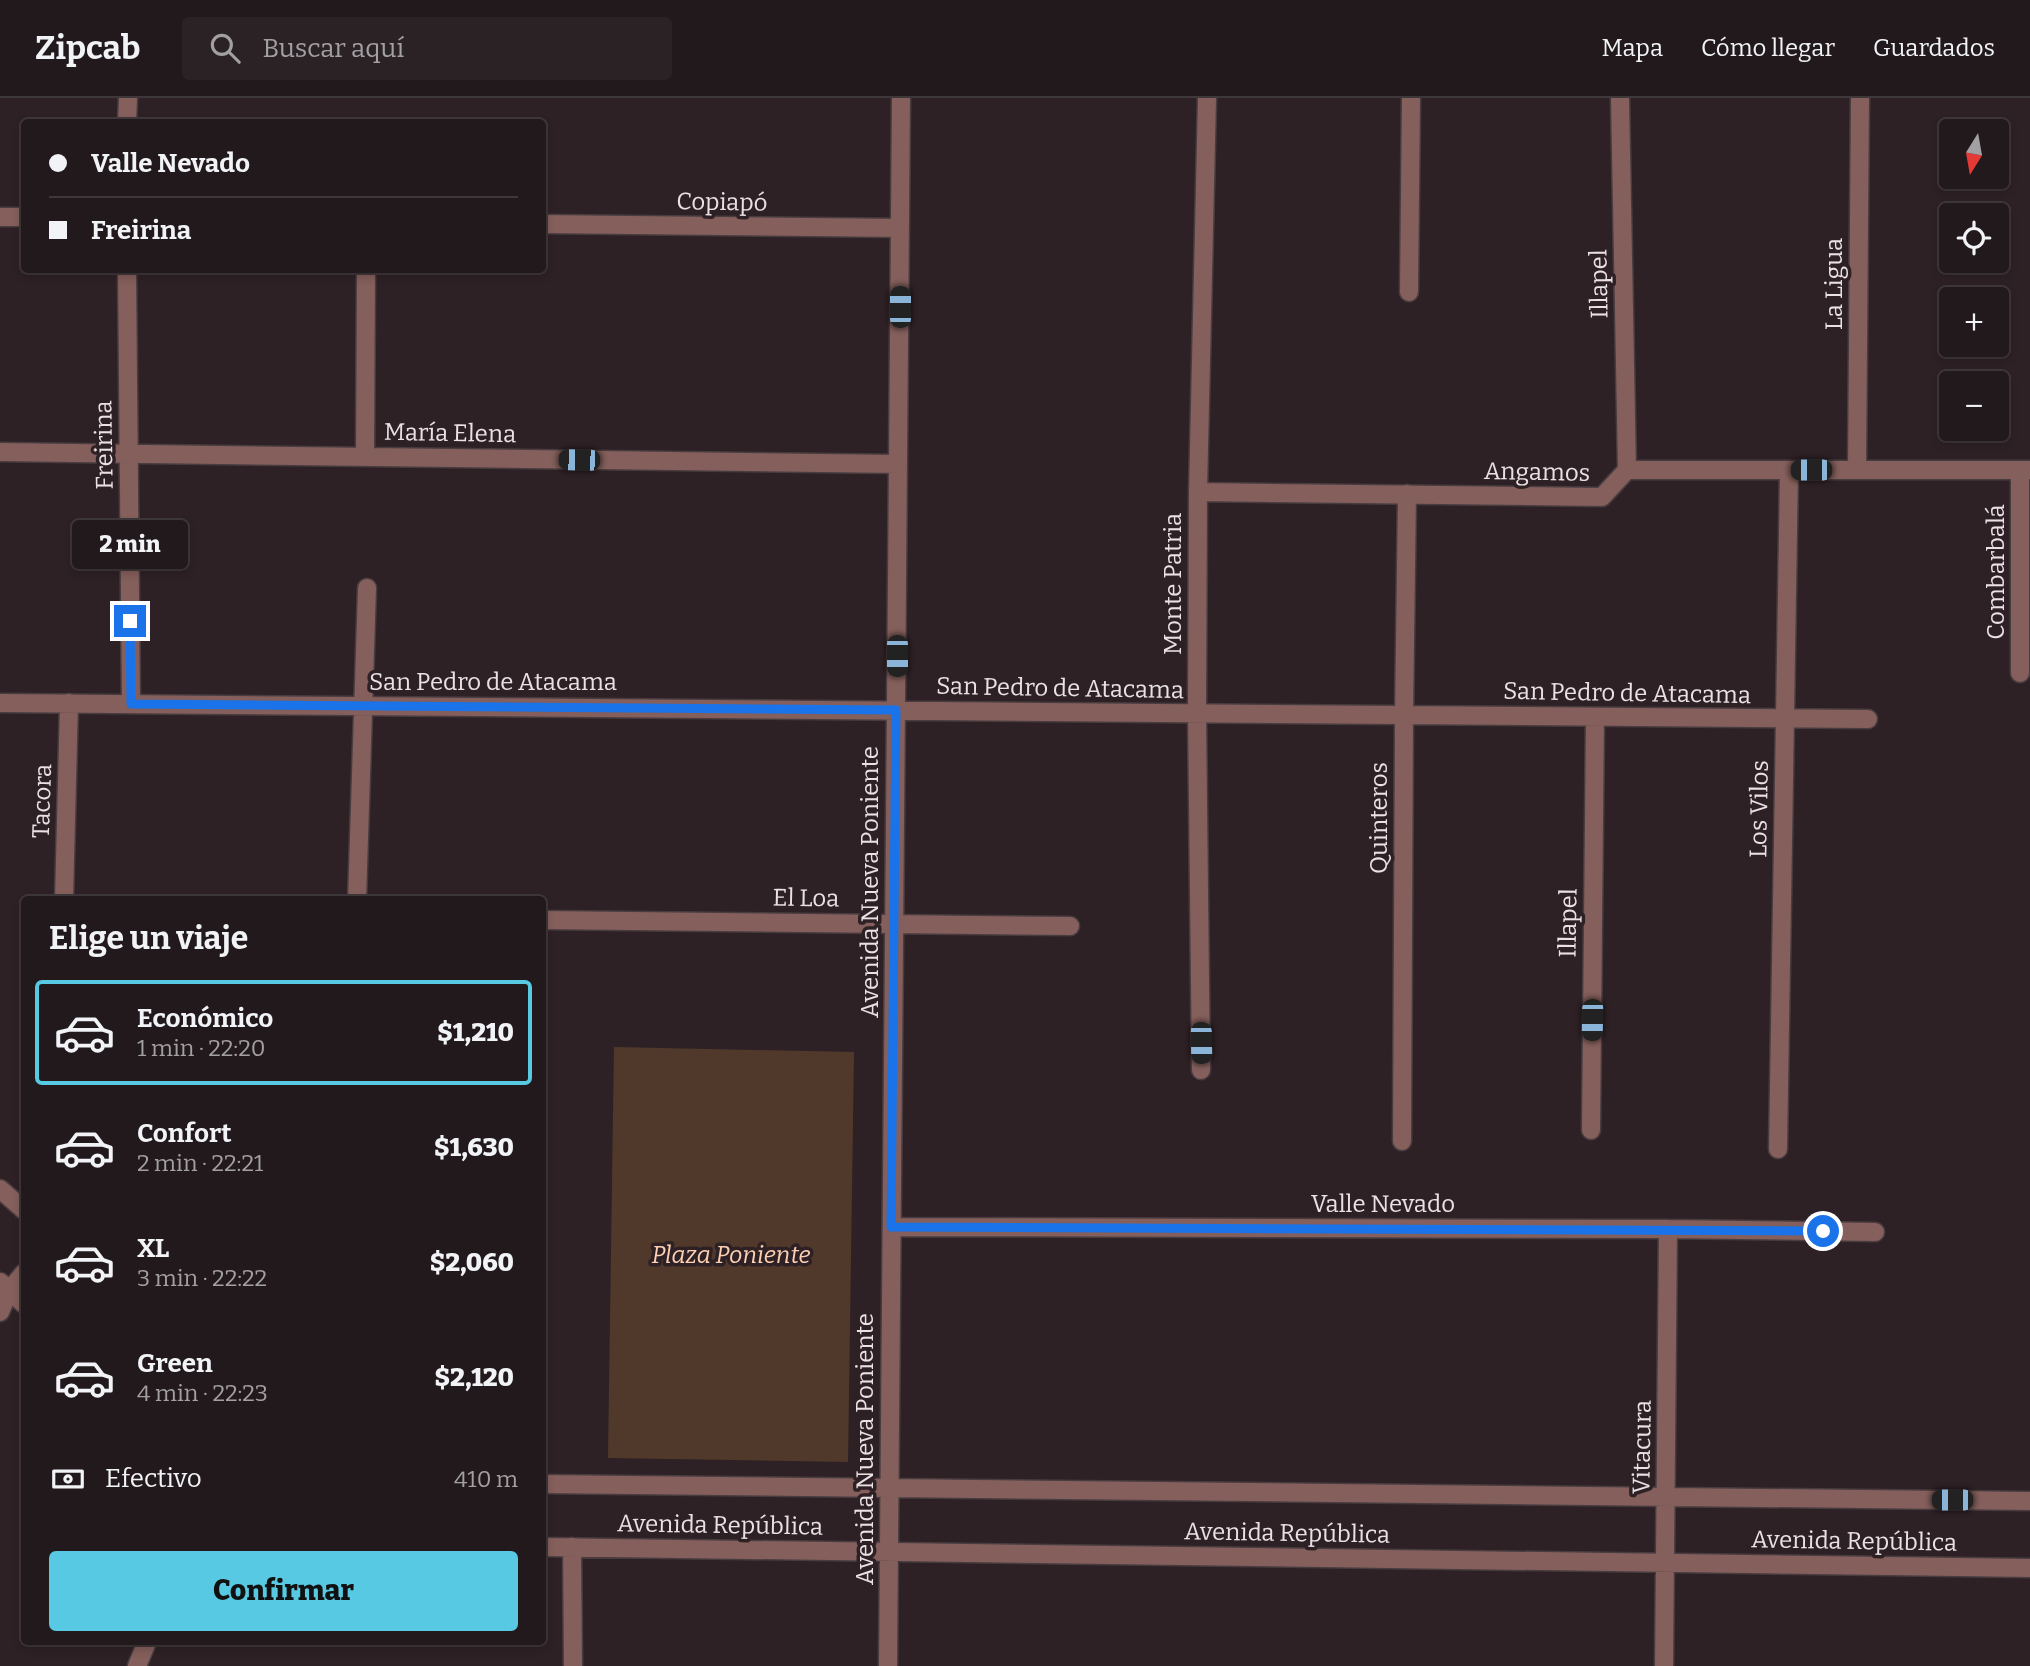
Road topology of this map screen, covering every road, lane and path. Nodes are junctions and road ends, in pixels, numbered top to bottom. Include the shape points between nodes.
1 (128, 98) edge
2 (901, 98) edge
3 (1207, 98) edge
4 (1411, 98) edge
5 (1620, 98) edge
6 (1860, 98) edge
7 (127, 119) edge
8 (0, 217) edge
9 (21, 217) edge
10 (546, 224) edge
11 (900, 229) junction
12 (127, 273) edge
13 (366, 273) edge
14 (1409, 292) dead end
15 (0, 452) edge
16 (129, 454) junction
17 (365, 457) junction
18 (898, 464) junction
19 (1627, 470) junction
20 (1789, 470) junction
21 (1857, 470) junction
22 (2025, 470) edge
23 (1198, 492) junction
24 (1407, 494) junction
25 (367, 588) dead end
26 (2020, 673) dead end
27 (0, 703) edge
28 (69, 703) junction
29 (131, 704) junction
30 (363, 706) junction
31 (896, 710) junction
32 (1197, 714) junction
33 (1404, 715) junction
34 (1595, 717) junction
35 (1785, 719) junction
36 (1868, 719) dead end
37 (64, 896) edge
38 (357, 896) edge
39 (546, 920) edge
40 (894, 924) junction
41 (1070, 926) dead end
42 (1201, 1070) dead end
43 (1591, 1130) dead end
44 (1402, 1141) dead end
45 (1778, 1149) dead end
46 (0, 1189) edge
47 (21, 1207) edge
48 (891, 1227) junction
49 (1668, 1229) junction
50 (1875, 1231) dead end
51 (21, 1275) edge
52 (5, 1286) edge
53 (21, 1301) edge
54 (0, 1312) edge
55 (546, 1484) edge
56 (889, 1489) junction
57 (1666, 1497) junction
58 (2030, 1501) edge
59 (546, 1547) edge
60 (572, 1547) junction
61 (889, 1553) junction
62 (1665, 1563) junction
63 (2030, 1568) edge
64 (145, 1645) edge
65 (137, 1666) edge
66 (573, 1666) edge
67 (888, 1666) edge
68 (1664, 1666) edge

1 - 7 street
2 - 11 street, Avenida Nueva Poniente
3 - 23 street, Monte Patria
4 - 14 street
5 - 19 street, Illapel
6 - 21 street, La Ligua
8 - 9 street
10 - 11 street, Copiapó
11 - 18 street, Avenida Nueva Poniente
12 - 16 street, Freirina
13 - 17 street
15 - 16 street, María Elena
16 - 17 street, María Elena
16 - 29 street, Freirina
17 - 18 street, María Elena
18 - 31 street, Avenida Nueva Poniente
19 - 20 street
19 - 24 street, Angamos via 1602,497
20 - 21 street
20 - 35 street, Los Vilos
21 - 22 street
22 - 26 street, Combarbalá
23 - 24 street, Angamos
23 - 32 street, Monte Patria
24 - 33 street, Quinteros
25 - 30 street
27 - 28 street, San Pedro de Atacama
28 - 29 street, San Pedro de Atacama
28 - 37 street, Tacora
29 - 30 street, San Pedro de Atacama
30 - 31 street, San Pedro de Atacama
30 - 38 street
31 - 32 street, San Pedro de Atacama
31 - 40 street, Avenida Nueva Poniente
32 - 33 street, San Pedro de Atacama
32 - 42 street, Monte Patria
33 - 34 street, San Pedro de Atacama
33 - 44 street, Quinteros
34 - 35 street, San Pedro de Atacama
34 - 43 street, Illapel
35 - 36 street, San Pedro de Atacama
35 - 45 street, Los Vilos
39 - 40 street, El Loa
40 - 41 street, El Loa
40 - 48 street, Avenida Nueva Poniente
46 - 47 street
48 - 49 street, Valle Nevado
48 - 56 street, Avenida Nueva Poniente
49 - 50 street, Valle Nevado
49 - 57 street, Vitacura
51 - 52 street
52 - 53 street
52 - 54 street
55 - 56 street, Avenida República
56 - 57 street, Avenida República
56 - 61 street, Avenida Nueva Poniente
57 - 58 street, Avenida República
57 - 62 street, Vitacura
59 - 60 street, Avenida República
60 - 61 street, Avenida República
60 - 66 street
61 - 62 street, Avenida República
61 - 67 street, Avenida Nueva Poniente
62 - 63 street, Avenida República
62 - 68 street, Vitacura
64 - 65 street

